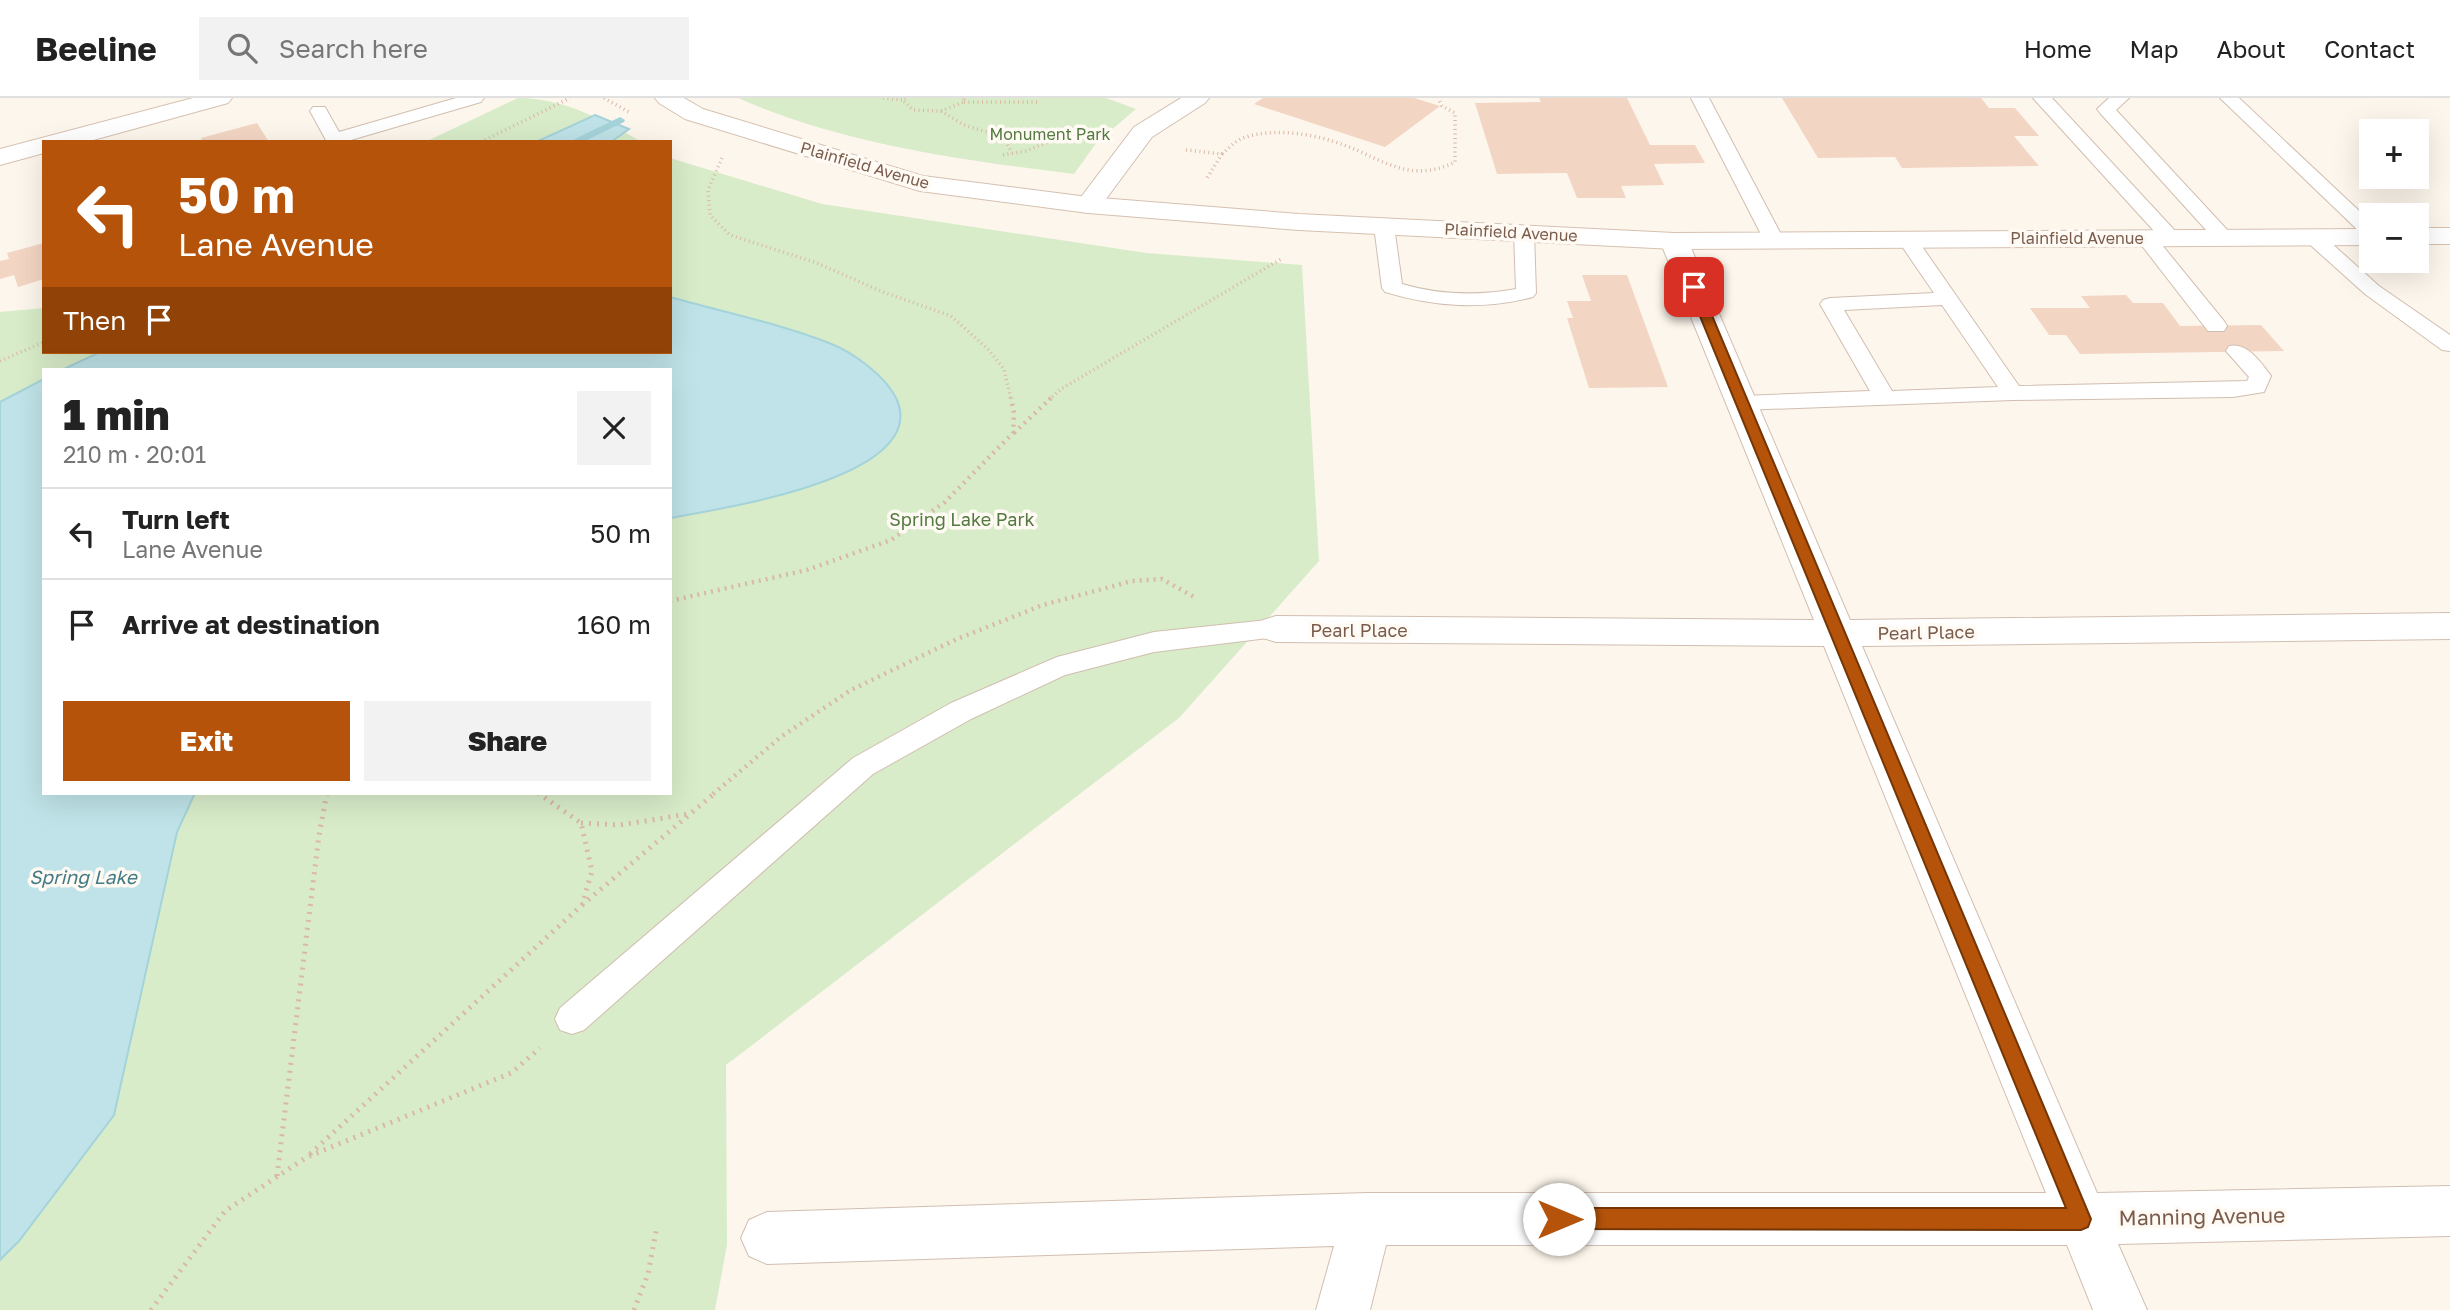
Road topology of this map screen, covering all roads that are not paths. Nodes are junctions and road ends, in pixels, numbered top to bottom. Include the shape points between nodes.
1 (220, 98) edge
2 (475, 98) edge
3 (667, 98) edge
4 (1197, 98) edge
5 (1700, 98) edge
6 (2042, 98) edge
7 (2120, 98) edge
8 (2229, 98) edge
9 (319, 111) dead end
10 (64, 140) edge
11 (332, 140) edge
12 (42, 146) edge
13 (0, 157) edge
14 (1088, 205) junction
15 (2359, 223) edge
16 (1384, 226) junction
17 (1524, 233) junction
18 (2359, 235) edge
19 (2429, 236) edge
20 (2450, 236) edge
21 (2224, 237) junction
22 (2313, 237) junction
23 (2158, 238) junction
24 (1907, 239) junction
25 (1774, 240) junction
26 (1675, 241) junction
27 (1948, 299) junction
28 (2216, 326) dead end
29 (2450, 345) edge
30 (2237, 351) dead end
31 (2013, 393) junction
32 (1885, 398) junction
33 (1742, 403) junction
34 (2450, 626) edge
35 (1276, 629) joint
36 (1838, 633) junction
37 (572, 1020) road end
38 (2450, 1211) edge
39 (1367, 1219) junction
40 (2081, 1219) junction
41 (767, 1238) dead end
42 (1343, 1310) edge
43 (2120, 1310) edge

1 - 10 street
2 - 11 lane
3 - 14 street, Plainfield Avenue via 694,114 920,183
4 - 14 street via 1143,132
5 - 25 lane
6 - 23 lane
7 - 21 lane via 2106,109
8 - 15 lane
9 - 11 lane
12 - 13 street
14 - 16 street, Plainfield Avenue
16 - 17 street, Plainfield Avenue
16 - 17 lane via 1392,288 1426,299 1485,301 1526,293
17 - 26 street, Plainfield Avenue
18 - 22 street, Plainfield Avenue
19 - 20 street
21 - 22 street, Plainfield Avenue
21 - 23 street, Plainfield Avenue
22 - 29 lane via 2372,290
23 - 24 street, Plainfield Avenue
23 - 28 lane
24 - 25 street, Plainfield Avenue
24 - 27 lane
25 - 26 street, Plainfield Avenue
26 - 33 street
27 - 31 lane
27 - 32 lane via 1830,304
30 - 31 lane via 2260,376 2256,387
31 - 32 lane
32 - 33 lane
33 - 36 street
34 - 36 street, Pearl Place
35 - 36 street, Pearl Place
35 - 37 lane via 1154,642 1057,667 950,717 863,766
36 - 40 street
38 - 40 street, Manning Avenue
39 - 40 street, Manning Avenue
39 - 41 street, Manning Avenue
39 - 42 street
40 - 43 street

